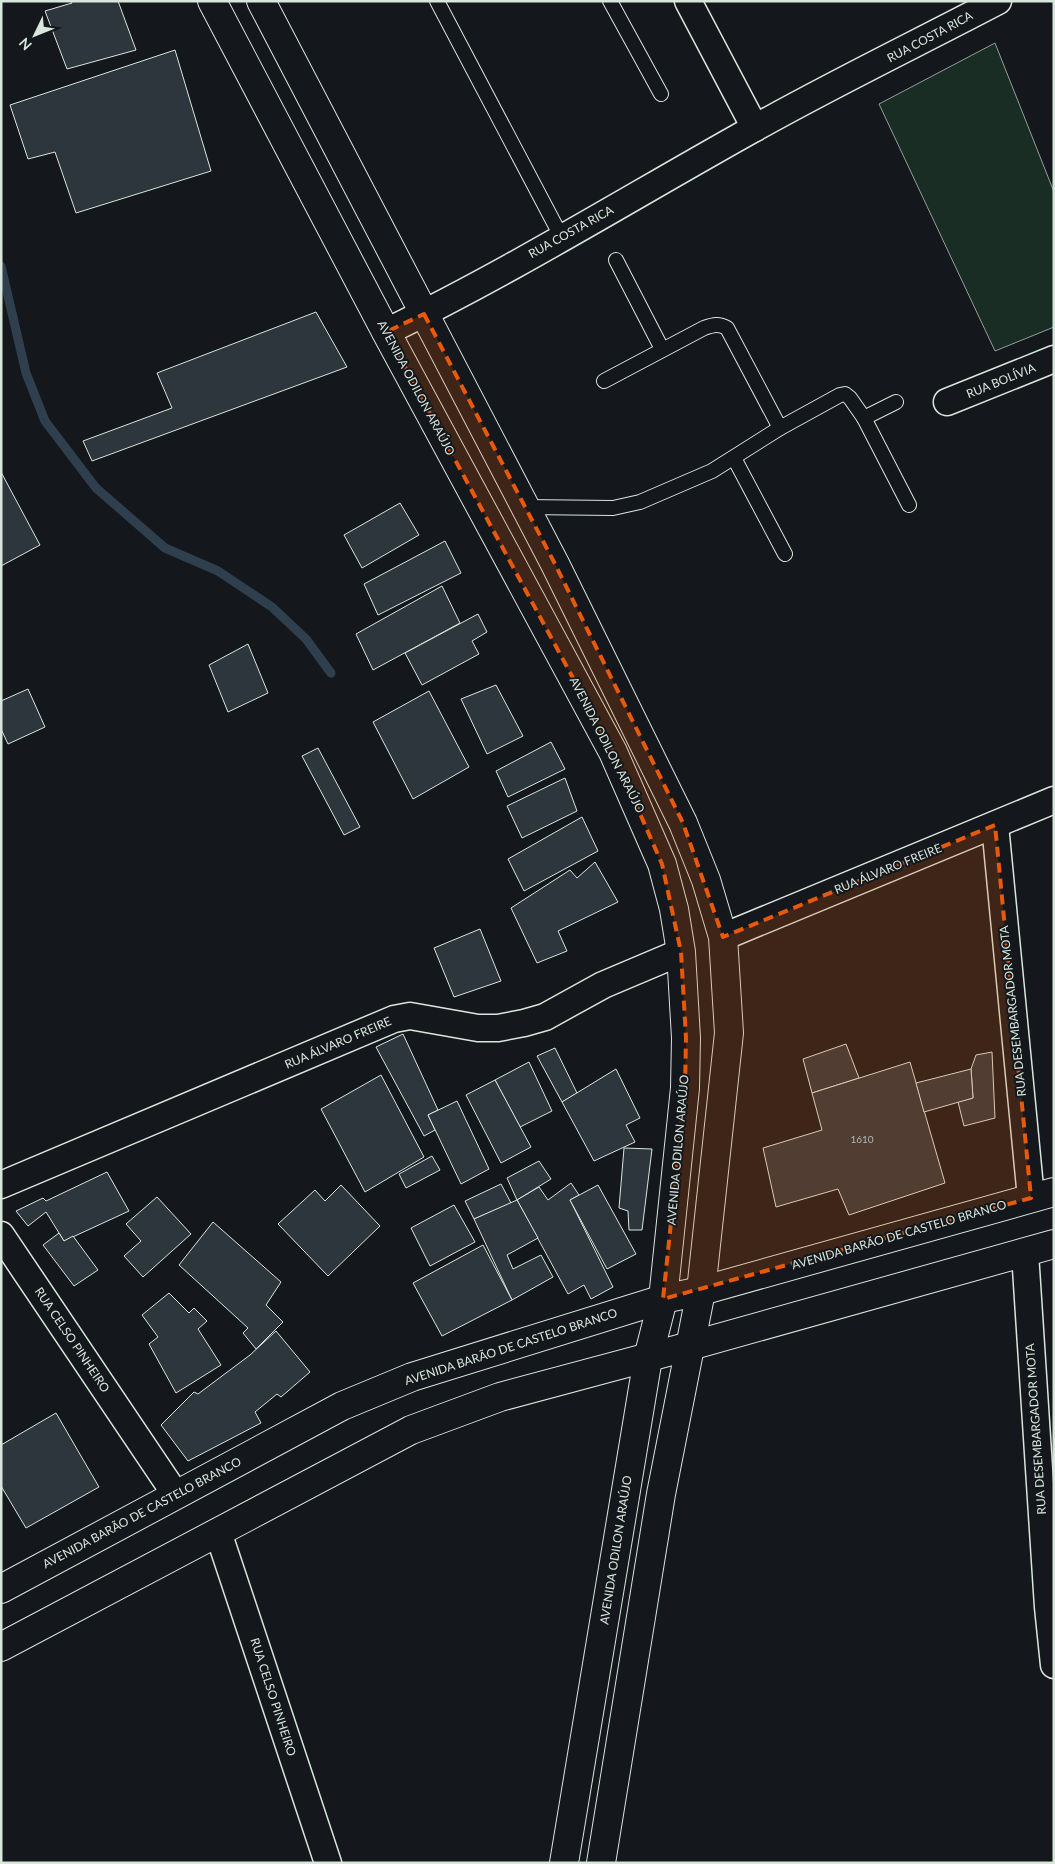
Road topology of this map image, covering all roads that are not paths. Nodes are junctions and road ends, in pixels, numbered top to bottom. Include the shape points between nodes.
1 (212, 1) edge
2 (261, 1) edge
3 (437, 1) edge
4 (610, 1) edge
5 (688, 1) edge
6 (998, 1) edge
7 (661, 94) dead end
8 (755, 128) junction
9 (562, 238) junction
10 (616, 260) dead end
11 (424, 314) junction
12 (386, 332) junction
13 (662, 349) junction
14 (1054, 359) edge
15 (604, 381) dead end
16 (896, 402) dead end
17 (947, 402) dead end
18 (864, 418) junction
19 (780, 428) junction
20 (734, 458) junction
21 (909, 504) dead end
22 (524, 507) junction
23 (785, 554) dead end
24 (1054, 800) edge
25 (995, 825) junction
26 (723, 937) junction
27 (681, 952) junction
28 (1, 1185) edge
29 (1042, 1195) edge
30 (1, 1235) edge
31 (1054, 1244) edge
32 (1025, 1253) junction
33 (701, 1291) junction
34 (663, 1299) junction
35 (690, 1346) junction
36 (648, 1358) junction
37 (176, 1495) junction
38 (218, 1532) junction
39 (1, 1589) edge
40 (1051, 1607) edge
41 (1, 1647) edge
42 (1054, 1665) edge
43 (328, 1863) edge
44 (564, 1863) edge
45 (601, 1863) edge

1 - 12 main road, AVENIDA ODILON ARAÚJO
2 - 11 main road
3 - 9 lane
4 - 7 lane
5 - 8 street
6 - 8 street, RUA COSTA RICA
8 - 9 street, RUA COSTA RICA
9 - 11 street, RUA COSTA RICA
10 - 13 lane
11 - 12 street, RUA COSTA RICA
11 - 22 main road
12 - 27 main road, AVENIDA ODILON ARAÚJO via 613,752 662,864
13 - 15 lane
13 - 19 lane via 714,324 727,328
14 - 17 street, RUA BOLÍVIA
16 - 18 lane
18 - 19 lane via 845,394
18 - 21 lane
19 - 20 lane
20 - 22 lane via 712,471 625,506
20 - 23 lane
22 - 26 main road via 683,823 706,880
24 - 25 street, RUA ÁLVARO FREIRE
25 - 26 street, RUA ÁLVARO FREIRE
25 - 29 street, RUA DESEMBARGADOR MOTA
26 - 33 main road via 729,1034
27 - 28 street, RUA ÁLVARO FREIRE via 603,986 544,1017 524,1023 478,1028 410,1016 394,1018
27 - 34 main road, AVENIDA ODILON ARAÚJO via 685,1088
29 - 33 main road, AVENIDA BARÃO DE CASTELO BRANCO
30 - 37 street, RUA CELSO PINHEIRO
31 - 32 main road
32 - 35 main road
32 - 40 street, RUA DESEMBARGADOR MOTA
33 - 34 main road, AVENIDA BARÃO DE CASTELO BRANCO
33 - 35 main road
34 - 36 main road, AVENIDA ODILON ARAÚJO
34 - 37 main road, AVENIDA BARÃO DE CASTELO BRANCO via 412,1377 342,1406
35 - 36 main road
35 - 45 main road via 661,1494
36 - 38 main road via 500,1397 411,1430
36 - 44 main road, AVENIDA ODILON ARAÚJO
37 - 39 main road, AVENIDA BARÃO DE CASTELO BRANCO
38 - 41 main road
38 - 43 street, RUA CELSO PINHEIRO
40 - 42 street, RUA DESEMBARGADOR MOTA

